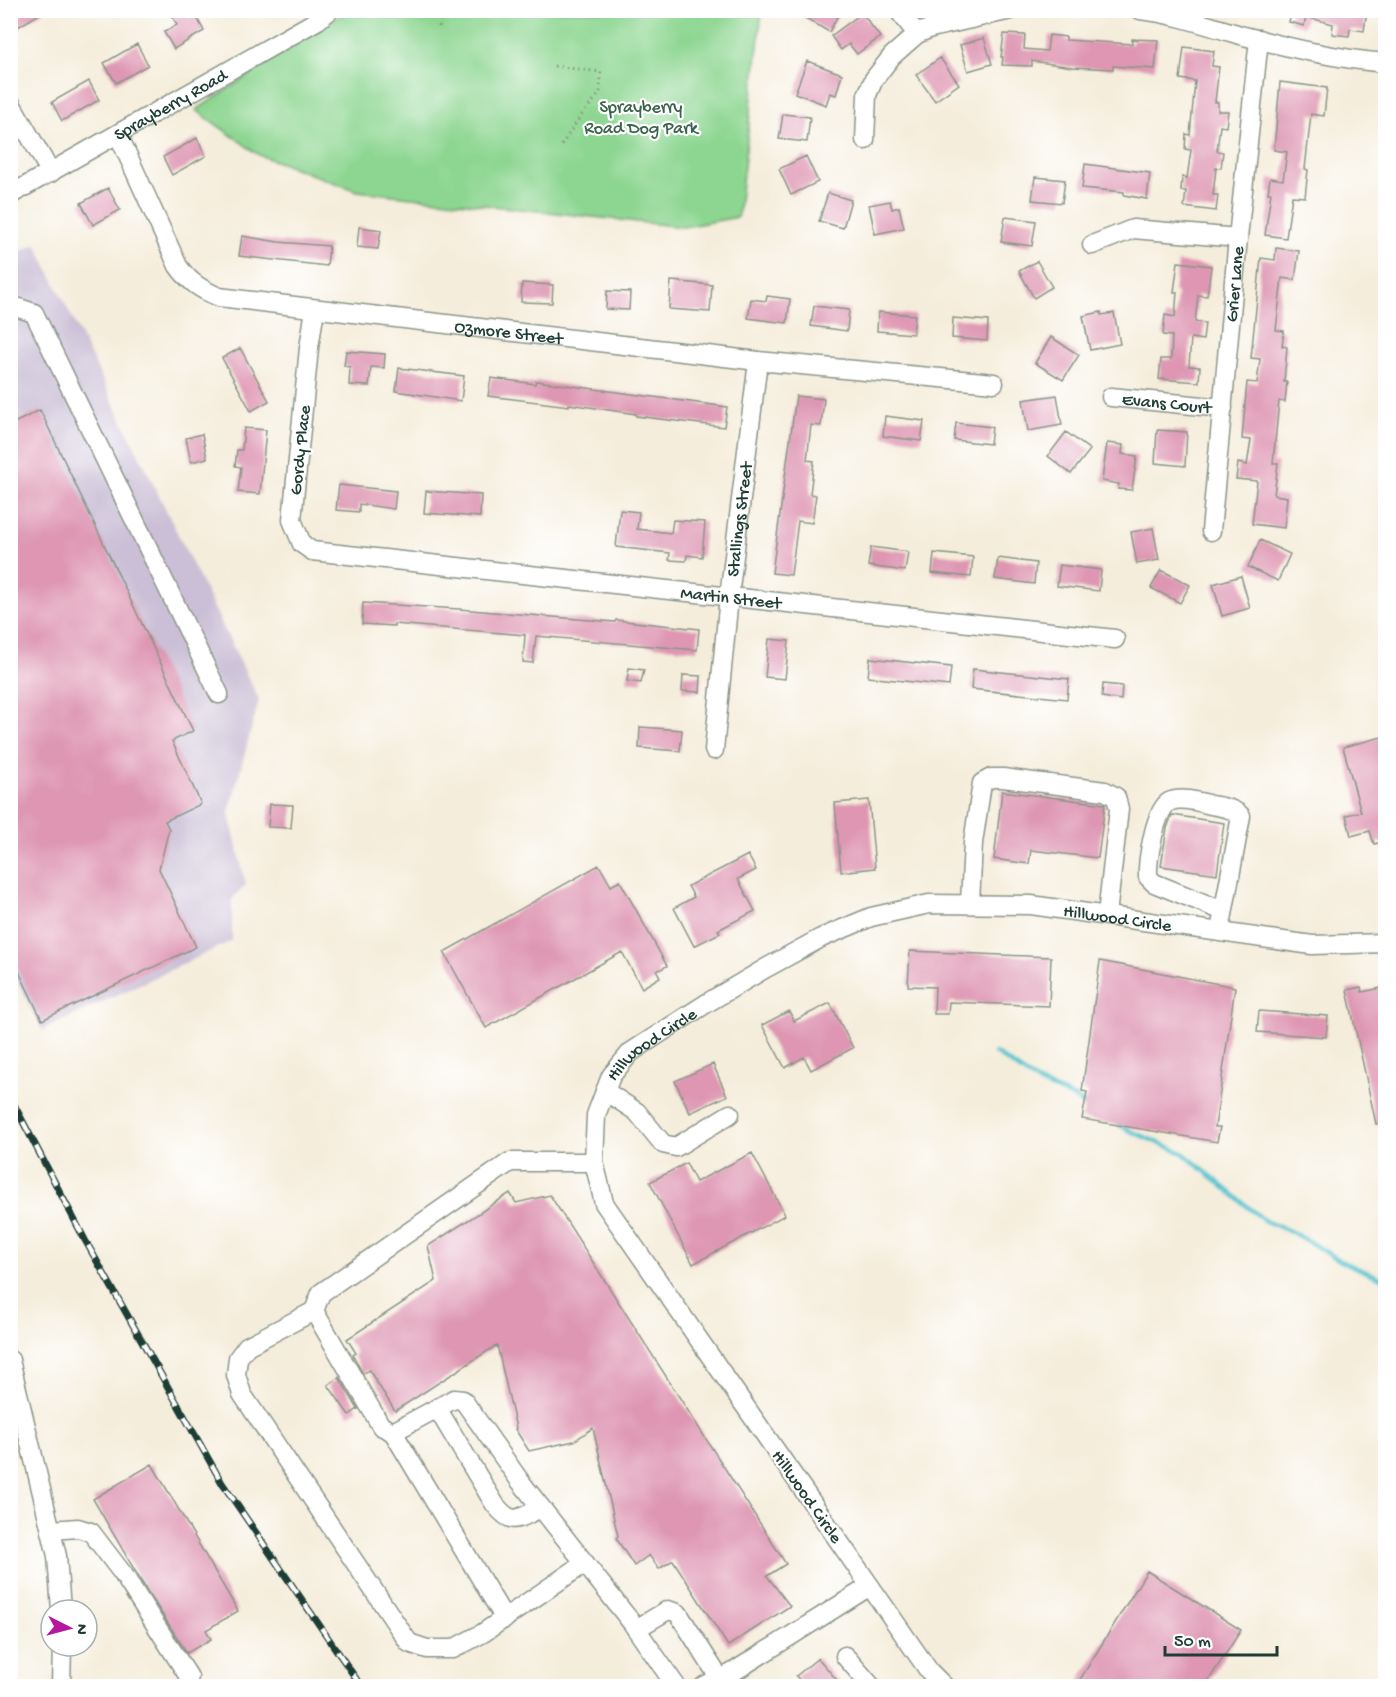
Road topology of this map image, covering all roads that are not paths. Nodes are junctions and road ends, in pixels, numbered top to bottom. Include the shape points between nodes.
1 (330, 10) edge
2 (898, 10) edge
3 (1011, 10) edge
4 (1140, 10) edge
5 (917, 34) junction
6 (1259, 39) junction
7 (1386, 63) edge
8 (10, 102) edge
9 (118, 134) junction
10 (865, 140) dead end
11 (51, 173) junction
12 (10, 195) edge
13 (1238, 238) junction
14 (1092, 245) dead end
15 (10, 305) edge
16 (315, 309) junction
17 (758, 360) junction
18 (994, 383) dead end
19 (1111, 397) dead end
20 (1223, 408) junction
21 (1211, 531) dead end
22 (346, 555) joint
23 (729, 597) junction
24 (1115, 639) dead end
25 (219, 694) dead end
26 (714, 750) dead end
27 (970, 903) junction
28 (1223, 910) junction
29 (1107, 915) junction
30 (1220, 931) junction
31 (1386, 943) edge
32 (605, 1091) junction
33 (730, 1114) dead end
34 (594, 1162) junction
35 (314, 1311) junction
36 (10, 1360) edge
37 (437, 1408) junction
38 (393, 1432) junction
39 (542, 1508) junction
40 (51, 1530) junction
41 (585, 1563) junction
42 (870, 1586) junction
43 (60, 1598) edge
44 (505, 1619) junction
45 (636, 1629) junction
46 (845, 1656) dead end
47 (61, 1658) edge
48 (189, 1677) dead end
49 (712, 1683) edge
50 (60, 1686) edge
51 (676, 1686) edge
52 (871, 1686) edge
53 (944, 1686) edge

1 - 9 street, Sprayberry Road
2 - 5 street
3 - 5 street
4 - 6 street via 1184,17
5 - 10 street via 874,79 867,96
6 - 7 street via 1344,59
6 - 13 street, Grier Lane
8 - 11 street
9 - 11 street, Sprayberry Road
9 - 16 street, Ozmore Street via 185,277 219,297
11 - 12 street, Sprayberry Road
13 - 14 street via 1133,229
13 - 20 street, Grier Lane
15 - 25 street via 34,313
16 - 17 street, Ozmore Street
16 - 22 street, Gordy Place via 292,520 302,544 312,551
17 - 18 street, Ozmore Street
17 - 23 street, Stallings Street
19 - 20 street, Evans Court
20 - 21 street, Grier Lane
22 - 23 street, Martin Street
23 - 24 street, Martin Street
23 - 26 street, Stallings Street
27 - 29 street, Hillwood Circle via 1031,905
27 - 29 street via 982,783 1003,778 1105,791 1116,796 1119,809
27 - 32 street, Hillwood Circle via 928,904 871,917 821,939 707,1003 631,1052 610,1076
28 - 28 street via 1241,816 1237,811 1200,802 1170,801 1162,808 1155,829 1148,878
28 - 30 street
29 - 30 street, Hillwood Circle
30 - 31 street, Hillwood Circle via 1312,945
32 - 33 street via 637,1112 663,1144 676,1147
32 - 34 street, Hillwood Circle via 596,1115
34 - 35 street via 510,1162 321,1293
34 - 42 street, Hillwood Circle via 604,1203
35 - 38 street via 381,1426
35 - 44 street via 247,1346 238,1358 236,1375 242,1394 410,1643 427,1649 453,1649
36 - 40 street
37 - 38 street
37 - 39 street via 454,1399 463,1400
37 - 39 street via 504,1516 519,1518
38 - 44 street
39 - 41 street
40 - 43 street
40 - 48 street via 78,1528 91,1532
41 - 44 street
41 - 45 street
42 - 49 street
42 - 53 street, Hillwood Circle via 929,1671
45 - 49 street via 668,1610 678,1613
45 - 51 street
46 - 52 street
47 - 50 street

